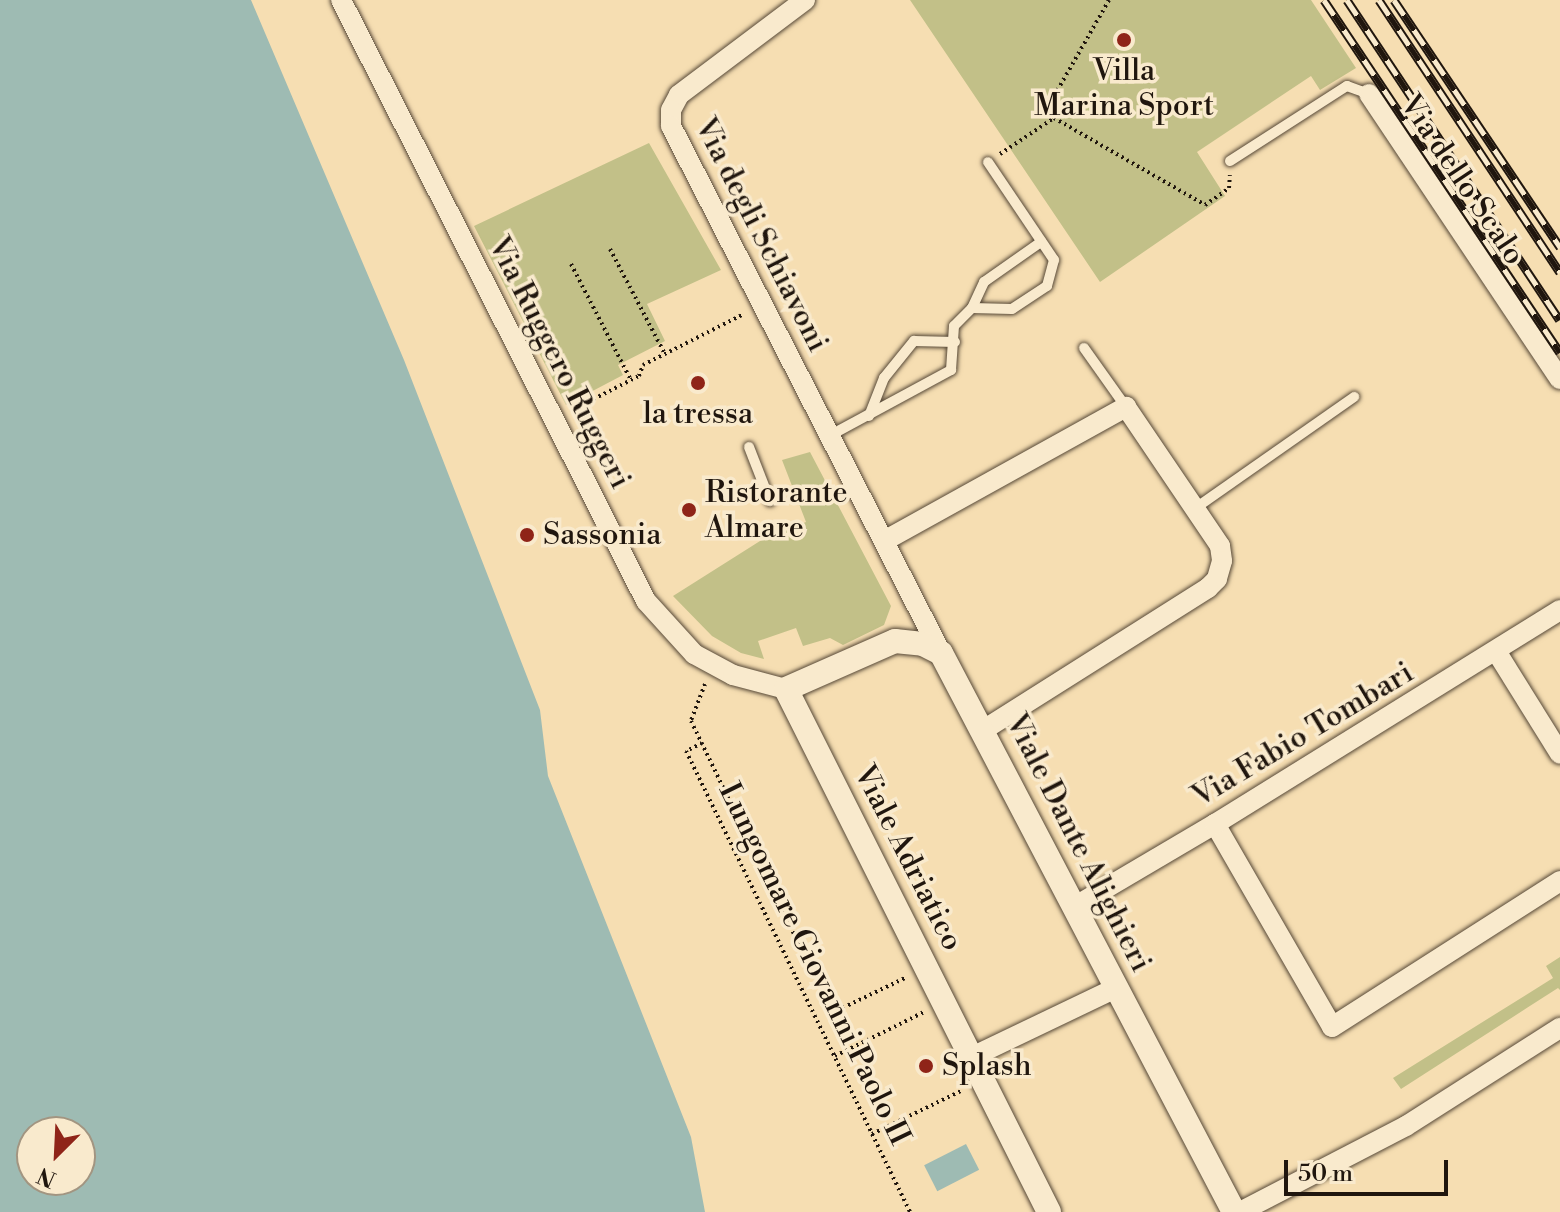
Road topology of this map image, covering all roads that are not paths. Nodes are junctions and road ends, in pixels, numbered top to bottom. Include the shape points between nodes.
1 (341, 0) edge
2 (805, 0) edge
3 (1369, 94) joint
4 (1230, 161) road end
5 (988, 162) road end
6 (1041, 242) junction
7 (972, 308) junction
8 (955, 342) junction
9 (1084, 348) dead end
10 (1560, 379) edge
11 (1354, 397) dead end
12 (1126, 407) junction
13 (869, 416) junction
14 (829, 436) junction
15 (749, 447) dead end
16 (770, 501) dead end
17 (1197, 507) junction
18 (884, 541) junction
19 (1560, 610) edge
20 (1496, 651) junction
21 (941, 653) junction
22 (786, 689) junction
23 (983, 730) junction
24 (1560, 754) edge
25 (1215, 824) junction
26 (1560, 881) edge
27 (1074, 907) junction
28 (1116, 988) junction
29 (1560, 1028) edge
30 (972, 1057) junction
31 (1049, 1212) edge
32 (1237, 1212) edge

1 - 22 street, Via Ruggero Ruggeri via 646,601 677,638 714,666
2 - 14 street, Via degli Schiavoni via 679,95 671,114 673,131
3 - 4 lane via 1347,86
3 - 10 street, Via dello Scalo
5 - 6 lane
6 - 7 lane via 984,282
6 - 7 lane via 1054,260 1047,286 1012,309
7 - 8 lane via 954,326
8 - 13 lane via 951,370
8 - 13 lane via 914,341 884,378
9 - 12 lane
11 - 17 lane
12 - 17 street
12 - 18 street
13 - 14 lane
14 - 18 street, Via degli Schiavoni
15 - 16 lane
17 - 23 street via 1220,546 1217,579
18 - 21 street, Via degli Schiavoni
19 - 20 street, Via Fabio Tombari
20 - 24 street
20 - 25 street, Via Fabio Tombari
21 - 22 street via 923,644 895,641
21 - 23 street, Viale Dante Alighieri
22 - 30 street, Viale Adriatico
23 - 27 street, Viale Dante Alighieri
25 - 26 street via 1332,1027
25 - 27 street, Via Fabio Tombari
27 - 28 street, Viale Dante Alighieri
28 - 30 street
28 - 32 street, Viale Dante Alighieri
29 - 32 street via 1406,1126
30 - 31 street, Viale Adriatico

